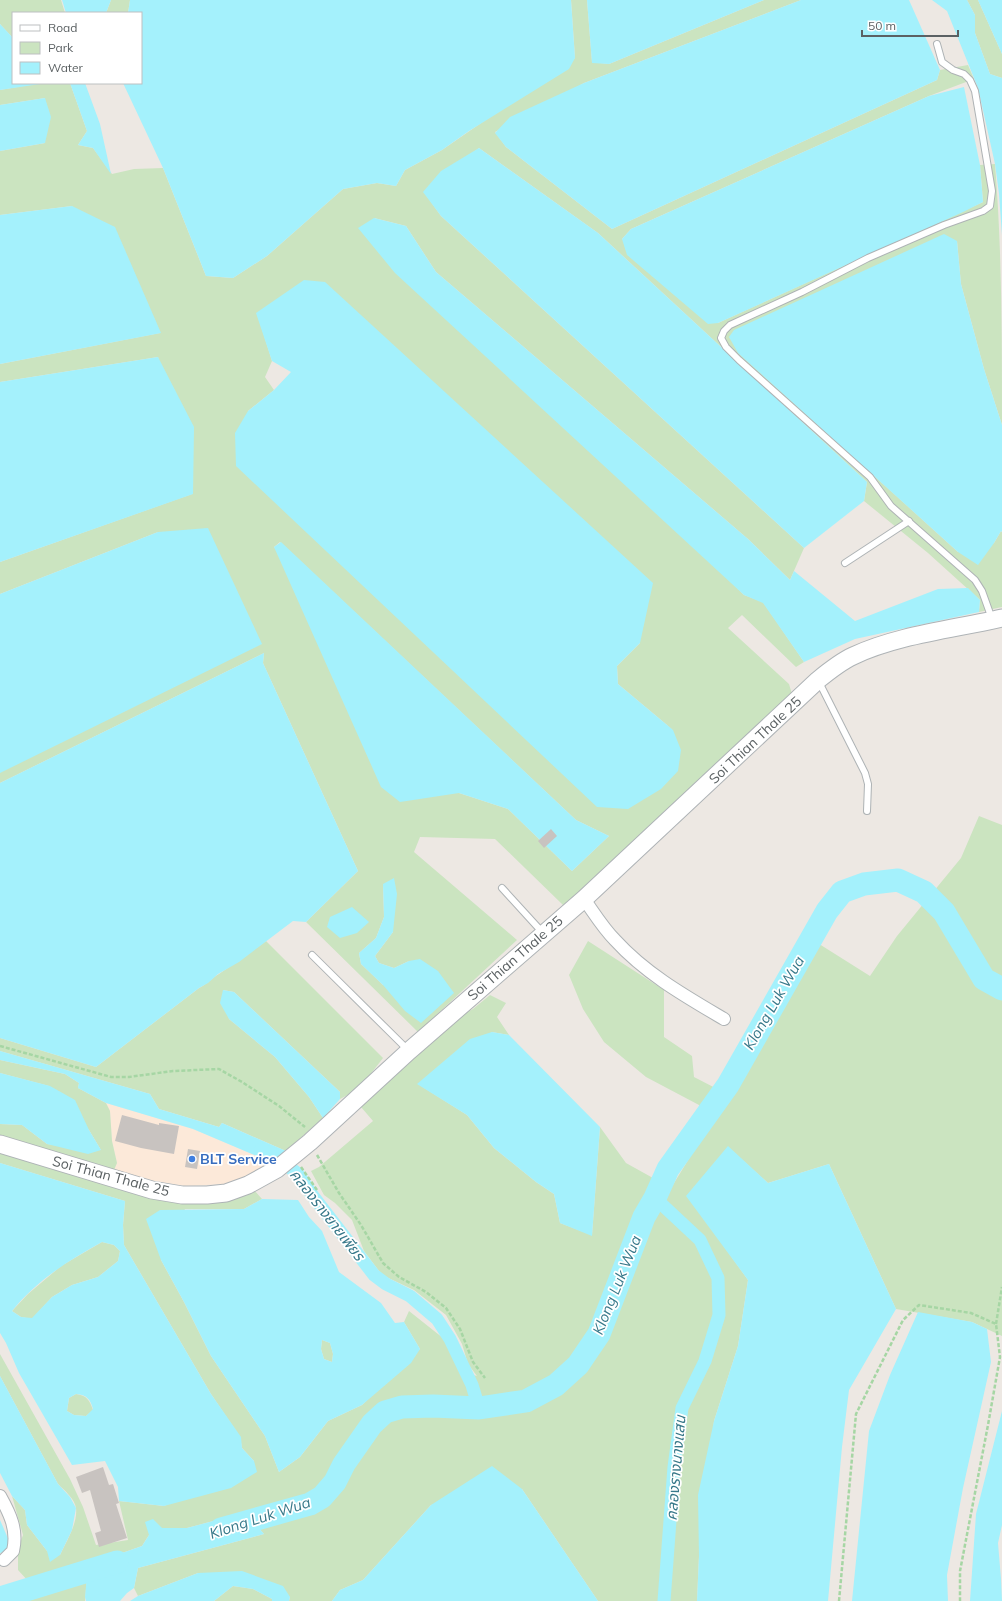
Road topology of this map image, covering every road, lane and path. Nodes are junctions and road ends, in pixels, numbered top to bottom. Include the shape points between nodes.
1 (937, 44) dead end
2 (909, 521) junction
3 (845, 563) dead end
4 (999, 621) edge
5 (818, 680) junction
6 (867, 811) dead end
7 (502, 888) dead end
8 (575, 906) junction
9 (543, 934) junction
10 (312, 955) dead end
11 (724, 1019) dead end
12 (0, 1046) edge
13 (409, 1051) junction
14 (313, 1139) junction
15 (0, 1144) edge
16 (286, 1162) junction
17 (317, 1190) dead end
18 (1002, 1287) edge
19 (996, 1324) junction
20 (485, 1378) dead end
21 (0, 1496) edge
22 (4, 1560) dead end
23 (840, 1601) edge
24 (960, 1601) edge

1 - 2 lane via 942,62 964,74 975,91 992,191 990,206 868,258 730,325 721,338 734,356 870,477 891,506
2 - 3 lane
2 - 4 lane via 975,580
4 - 5 street, Soi Thian Thale 25 via 876,646 853,656
5 - 6 lane via 865,773 868,784
5 - 8 street, Soi Thian Thale 25
7 - 9 lane
8 - 9 street, Soi Thian Thale 25
8 - 11 street via 629,955 679,993
9 - 13 street, Soi Thian Thale 25
10 - 13 lane
12 - 14 path via 111,1077 219,1070 279,1106
13 - 14 street, Soi Thian Thale 25
14 - 16 street, Soi Thian Thale 25
14 - 20 path via 339,1193 383,1263 399,1277 426,1292 446,1308 460,1329 473,1362
15 - 16 street, Soi Thian Thale 25 via 152,1190 182,1195 226,1193 248,1185
16 - 17 path via 306,1172
18 - 19 path
19 - 23 path via 971,1313 919,1305 903,1320 856,1414
19 - 24 path via 1000,1357 960,1570
21 - 22 street via 15,1530 13,1551

